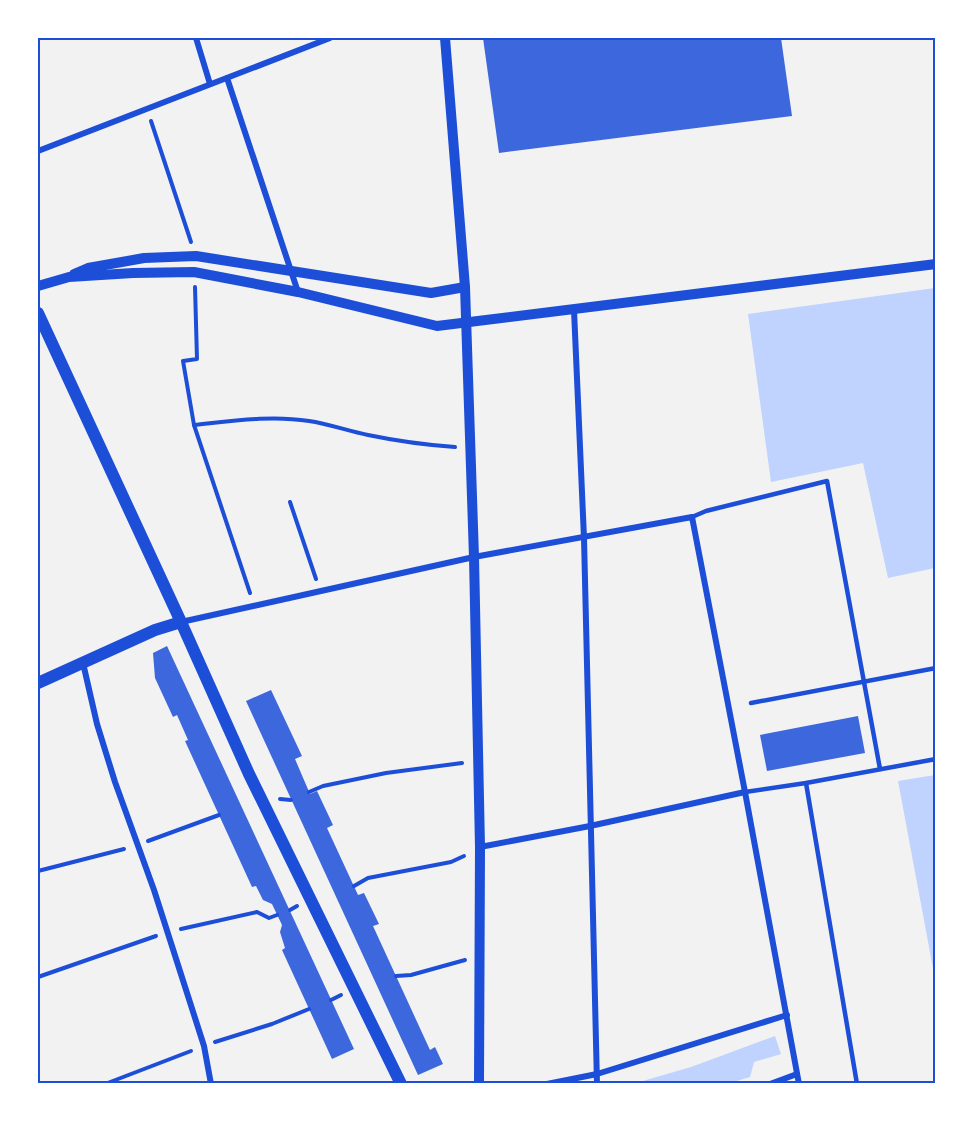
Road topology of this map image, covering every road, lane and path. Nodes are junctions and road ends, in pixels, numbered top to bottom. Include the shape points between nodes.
1 (196, 38) edge
2 (330, 38) edge
3 (446, 38) edge
4 (227, 78) junction
5 (210, 84) junction
6 (147, 109) junction
7 (38, 151) edge
8 (196, 256) junction
9 (936, 264) edge
10 (194, 272) junction
11 (291, 272) junction
12 (69, 277) junction
13 (38, 286) edge
14 (465, 287) junction
15 (298, 292) junction
16 (574, 310) junction
17 (38, 313) edge
18 (466, 322) junction
19 (194, 425) junction
20 (471, 448) junction
21 (290, 502) dead end
22 (692, 517) junction
23 (584, 538) junction
24 (474, 557) junction
25 (320, 591) junction
26 (254, 606) junction
27 (181, 622) junction
28 (83, 662) junction
29 (936, 668) edge
30 (864, 682) junction
31 (38, 683) edge
32 (751, 703) dead end
33 (936, 759) edge
34 (478, 761) junction
35 (880, 769) junction
36 (806, 783) junction
37 (309, 792) dead end
38 (745, 792) junction
39 (590, 826) junction
40 (480, 847) junction
41 (354, 886) dead end
42 (480, 956) junction
43 (396, 976) dead end
44 (787, 1015) junction
45 (597, 1074) junction
46 (798, 1074) junction
47 (212, 1083) edge
48 (401, 1083) edge
49 (479, 1083) edge
50 (548, 1083) edge
51 (597, 1083) edge
52 (770, 1083) edge
53 (799, 1083) edge
54 (857, 1083) edge

1 - 5 street
2 - 4 street
3 - 14 street
4 - 5 street
4 - 11 street
5 - 6 street
6 - 7 street
6 - 8 path
8 - 11 street
8 - 12 street via 144,258 88,268
9 - 16 street
10 - 12 street
10 - 15 street
10 - 19 path via 197,359 183,361
11 - 14 street via 431,293
11 - 15 street
12 - 13 street
14 - 18 street
15 - 18 street via 437,326
16 - 18 street
16 - 23 street
17 - 27 main road
18 - 20 street
19 - 20 path via 278,418 336,426 413,444
19 - 26 path
20 - 24 street
21 - 25 path
22 - 23 street
22 - 30 lane via 827,481
22 - 38 street
23 - 24 street
23 - 39 street
24 - 25 street
24 - 34 street
25 - 26 street
26 - 27 street
27 - 28 main road
27 - 48 main road via 253,782
28 - 31 main road
28 - 47 street via 115,782 154,890
29 - 30 lane
30 - 32 lane
30 - 35 lane
33 - 35 lane
34 - 37 path via 386,773
34 - 40 street
35 - 36 lane
36 - 38 lane
36 - 54 lane
38 - 39 street
38 - 44 street
39 - 40 street
39 - 45 street
40 - 41 path via 452,862 368,878
40 - 42 street
42 - 43 path
42 - 49 street
44 - 45 street
44 - 46 street
45 - 50 street
45 - 51 street
46 - 52 street
46 - 53 street

